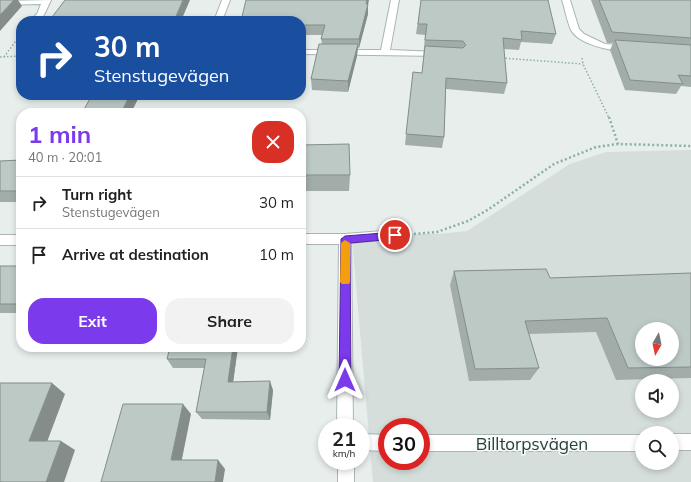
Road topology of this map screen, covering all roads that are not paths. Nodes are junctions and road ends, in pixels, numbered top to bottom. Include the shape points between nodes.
1 (226, 0) edge
2 (395, 0) edge
3 (566, 0) edge
4 (46, 1) edge
5 (0, 3) edge
6 (39, 16) edge
7 (220, 16) edge
8 (638, 48) edge
9 (306, 52) edge
10 (385, 52) junction
11 (444, 54) edge
12 (395, 235) road end
13 (306, 239) edge
14 (345, 239) junction
15 (0, 240) edge
16 (16, 240) edge
17 (345, 418) edge
18 (635, 442) edge
19 (679, 442) edge
20 (691, 442) edge
21 (430, 443) edge
22 (346, 470) edge
23 (346, 482) edge

1 - 7 street
2 - 10 street
3 - 8 street via 575,30 581,36 603,46
4 - 5 street
4 - 6 street
9 - 10 street
10 - 11 street
12 - 14 street
13 - 14 street
14 - 17 street
15 - 16 street
18 - 21 street, Billtorpsvägen
19 - 20 street
22 - 23 street

